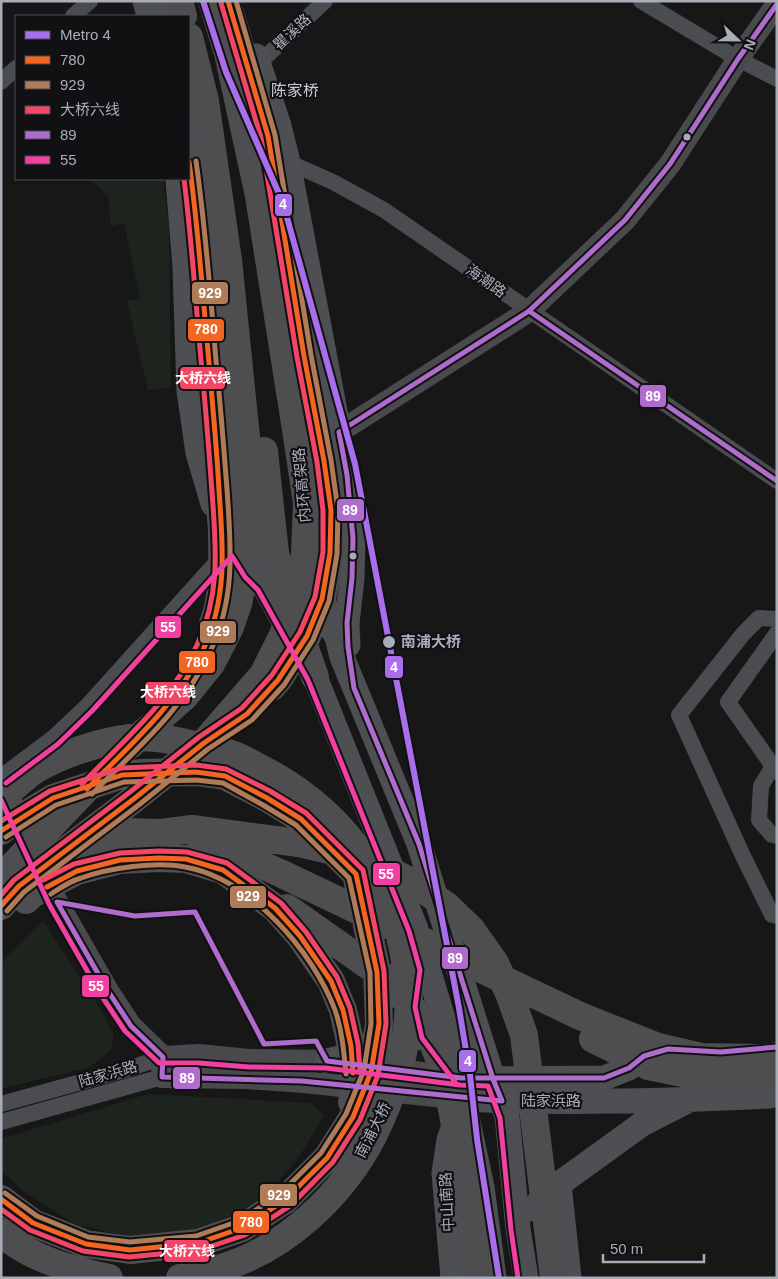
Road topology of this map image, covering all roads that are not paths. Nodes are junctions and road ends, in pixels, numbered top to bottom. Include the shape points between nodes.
1 (90, 1) edge
2 (145, 1) edge
3 (159, 1) edge
4 (163, 1) edge
5 (179, 1) edge
6 (212, 1) edge
7 (228, 1) edge
8 (237, 1) edge
9 (325, 1) edge
10 (641, 1) edge
11 (777, 4) edge
12 (74, 15) edge
13 (149, 15) edge
14 (163, 15) edge
15 (168, 15) edge
16 (183, 15) edge
17 (190, 45) edge
18 (250, 56) junction
19 (738, 59) junction
20 (15, 69) edge
21 (777, 80) edge
22 (1, 82) edge
23 (236, 86) junction
24 (197, 98) edge
25 (268, 136) joint
26 (288, 162) junction
27 (190, 171) edge
28 (178, 180) edge
29 (529, 311) junction
30 (339, 432) junction
31 (232, 448) junction
32 (777, 481) edge
33 (282, 527) junction
34 (233, 544) junction
35 (264, 586) junction
36 (777, 619) edge
37 (335, 631) junction
38 (777, 634) edge
39 (315, 677) junction
40 (354, 688) junction
41 (149, 726) junction
42 (204, 743) junction
43 (775, 769) edge
44 (1, 777) edge
45 (1, 784) edge
46 (1, 798) edge
47 (1, 831) edge
48 (160, 833) junction
49 (777, 836) edge
50 (223, 870) junction
51 (6, 888) edge
52 (777, 916) edge
53 (1, 923) edge
54 (428, 969) junction
55 (429, 1035) junction
56 (777, 1047) edge
57 (777, 1056) edge
58 (327, 1061) junction
59 (162, 1067) junction
60 (777, 1078) edge
61 (462, 1088) junction
62 (498, 1090) junction
63 (777, 1094) edge
64 (691, 1100) junction
65 (1, 1104) edge
66 (1, 1122) edge
67 (559, 1184) junction
68 (1, 1199) edge
69 (1, 1214) edge
70 (518, 1229) junction
71 (1, 1233) edge
72 (109, 1278) edge
73 (180, 1278) edge
74 (453, 1278) edge
75 (477, 1278) edge
76 (494, 1278) edge
77 (526, 1278) edge
78 (554, 1278) edge
79 (569, 1278) edge

1 - 12 street
2 - 13 main road
3 - 14 highway
4 - 15 main road
5 - 16 highway
6 - 23 highway, 内环高架路
7 - 18 main road
8 - 18 main road
9 - 18 street, 瞿溪路
10 - 19 street
11 - 19 main road
17 - 24 highway
18 - 25 main road
18 - 26 main road via 279,126
18 - 37 main road
19 - 21 street
19 - 29 main road via 670,164 625,220
20 - 22 street
23 - 33 highway
23 - 42 highway, 内环高架路 via 259,196 307,503 305,554 298,593 283,636 263,675
24 - 31 main road via 199,147
24 - 33 highway via 227,179 240,245 255,365
24 - 41 highway via 228,260 245,424 246,545 243,580 233,620 211,664 185,696
25 - 42 highway via 331,510 330,552 322,599 316,614 307,636 278,680 247,714
26 - 29 street, 海潮路 via 384,210
26 - 30 main road
27 - 41 highway via 217,460 223,576 214,623 202,651 190,673
28 - 34 main road via 189,392 194,428 214,506
29 - 30 main road
29 - 32 street, 海潮路
30 - 40 main road via 353,538 347,623
31 - 34 main road
31 - 35 main road via 242,524
33 - 37 highway via 297,548 318,605
33 - 39 highway via 275,553
34 - 35 main road
34 - 44 street via 87,706 53,738
35 - 39 main road
36 - 52 street via 759,618 679,715 743,856 772,914
37 - 40 main road
38 - 43 street via 728,702
39 - 54 main road via 416,929
40 - 62 main road via 419,844
41 - 51 highway
42 - 51 highway, 内环高架路
43 - 49 street via 761,786 759,820 772,835
45 - 59 main road via 57,902 108,991
46 - 73 highway, 南浦大桥 via 34,771 83,748 132,737 179,741 235,755 285,781 324,811 352,841 393,912 403,947 408,986 407,1026 400,1065 387,1107 364,1153 337,1190 305,1222 263,1250 220,1269
47 - 68 highway, 南浦大桥 via 53,798 122,776 196,772 225,776 301,819 356,874 377,972 378,1024 368,1081 353,1117 327,1158 285,1200 242,1228 198,1243 130,1250 86,1244 33,1223
48 - 51 highway via 127,832 81,843 21,869
48 - 57 highway via 237,854 580,1016 658,1047 701,1057
48 - 78 highway via 192,829 299,843 347,854 414,884 447,906 471,929 495,963 524,1035
50 - 53 highway, 南浦大桥 via 186,860 120,860 78,871 32,894
50 - 60 highway via 433,963 648,1066 727,1082
50 - 69 highway, 南浦大桥 via 275,908 300,936 331,981 343,1010 351,1046 355,1090 340,1152 305,1202 265,1231 204,1257 151,1264 99,1262 53,1248
50 - 75 highway via 285,906 386,978 425,1023 446,1076 464,1175
54 - 55 main road via 422,1008
54 - 61 main road
55 - 58 main road
55 - 61 main road
56 - 62 main road, 陆家浜路 via 721,1052 668,1049 644,1056 629,1068 604,1078
58 - 59 main road, 陆家浜路 via 249,1060 199,1055
58 - 61 main road, 陆家浜路
59 - 61 main road, 陆家浜路 via 304,1082
59 - 65 street, 陆家浜路 via 128,1069
59 - 66 street, 陆家浜路
61 - 62 main road, 陆家浜路
61 - 74 main road, 中山南路 via 444,1173
61 - 76 main road via 482,1187
62 - 64 main road, 陆家浜路
62 - 70 main road via 507,1116
63 - 64 main road, 陆家浜路
64 - 67 main road via 642,1124
67 - 70 main road via 528,1213
67 - 79 main road
70 - 77 main road
71 - 72 highway via 43,1259

